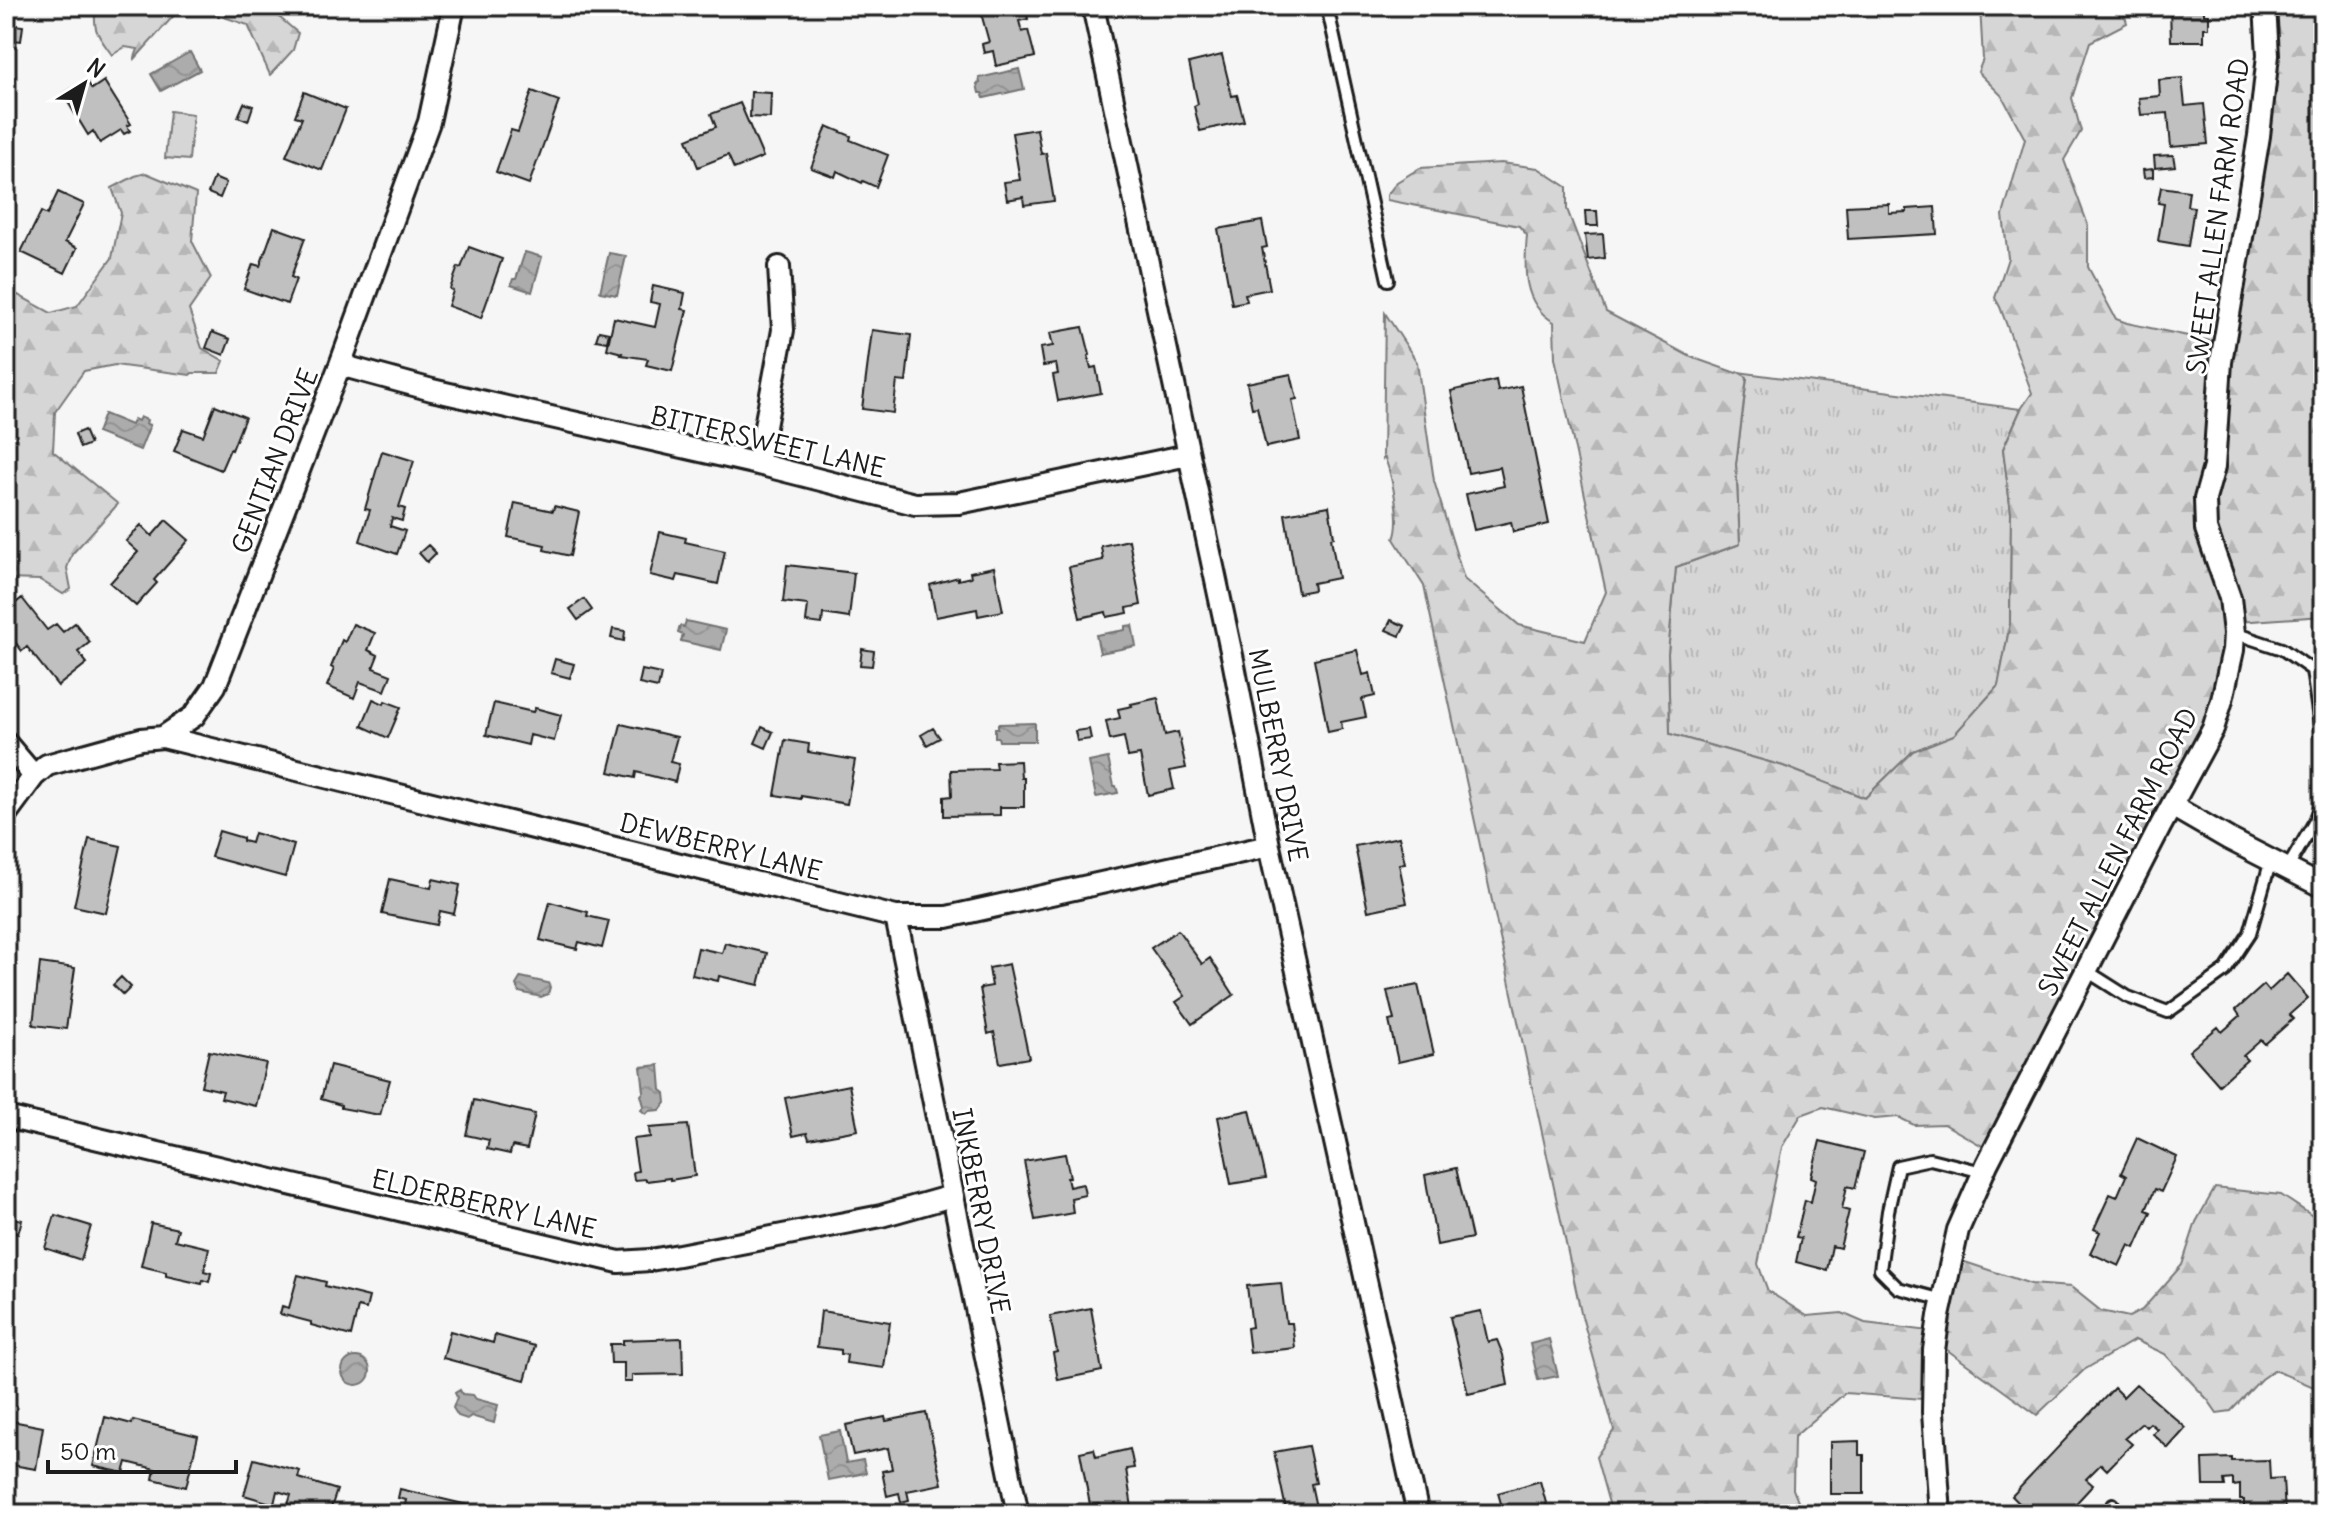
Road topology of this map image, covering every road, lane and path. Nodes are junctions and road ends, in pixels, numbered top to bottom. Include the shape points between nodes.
1 (454, 6) edge
2 (1093, 6) edge
3 (1327, 6) edge
4 (2265, 6) edge
5 (779, 267) dead end
6 (1388, 280) dead end
7 (340, 365) junction
8 (1188, 455) junction
9 (758, 464) junction
10 (2234, 633) junction
11 (163, 737) junction
12 (6, 743) edge
13 (2323, 747) edge
14 (34, 776) junction
15 (2323, 800) edge
16 (2172, 806) junction
17 (6, 814) edge
18 (1269, 846) junction
19 (2279, 864) junction
20 (2323, 887) edge
21 (896, 917) junction
22 (2087, 971) junction
23 (6, 1117) edge
24 (1983, 1172) junction
25 (952, 1196) junction
26 (1943, 1300) junction
27 (1018, 1514) edge
28 (1418, 1514) edge
29 (1940, 1514) edge

1 - 7 street, GENTIAN DRIVE via 429,122
2 - 8 street, MULBERRY DRIVE
3 - 6 lane
4 - 10 street, SWEET ALLEN FARM ROAD via 2268,55 2259,136 2221,362 2214,467 2205,507
5 - 9 street via 783,330
7 - 9 street, BITTERSWEET LANE
7 - 11 street, GENTIAN DRIVE via 215,686 194,716
8 - 9 street, BITTERSWEET LANE via 959,503 915,504
8 - 18 street, MULBERRY DRIVE
10 - 13 lane via 2282,649 2312,670
10 - 16 street, SWEET ALLEN FARM ROAD via 2213,729
11 - 14 street, GENTIAN DRIVE via 47,765
11 - 21 street, DEWBERRY LANE
12 - 14 street
14 - 17 street, GENTIAN DRIVE
15 - 19 lane via 2315,821
16 - 19 street
16 - 22 street, SWEET ALLEN FARM ROAD
18 - 21 street, DEWBERRY LANE via 947,917
18 - 28 street, MULBERRY DRIVE
19 - 20 street
19 - 22 lane via 2250,933 2225,971 2168,1012 2128,997
21 - 25 street, INKBERRY DRIVE
22 - 24 street, SWEET ALLEN FARM ROAD
23 - 25 street, ELDERBERRY LANE via 619,1262 881,1216
24 - 26 street, SWEET ALLEN FARM ROAD via 1958,1230
24 - 26 lane via 1930,1159 1898,1166 1880,1270 1898,1288
25 - 27 street, INKBERRY DRIVE
26 - 29 street, SWEET ALLEN FARM ROAD via 1934,1350 1933,1412

